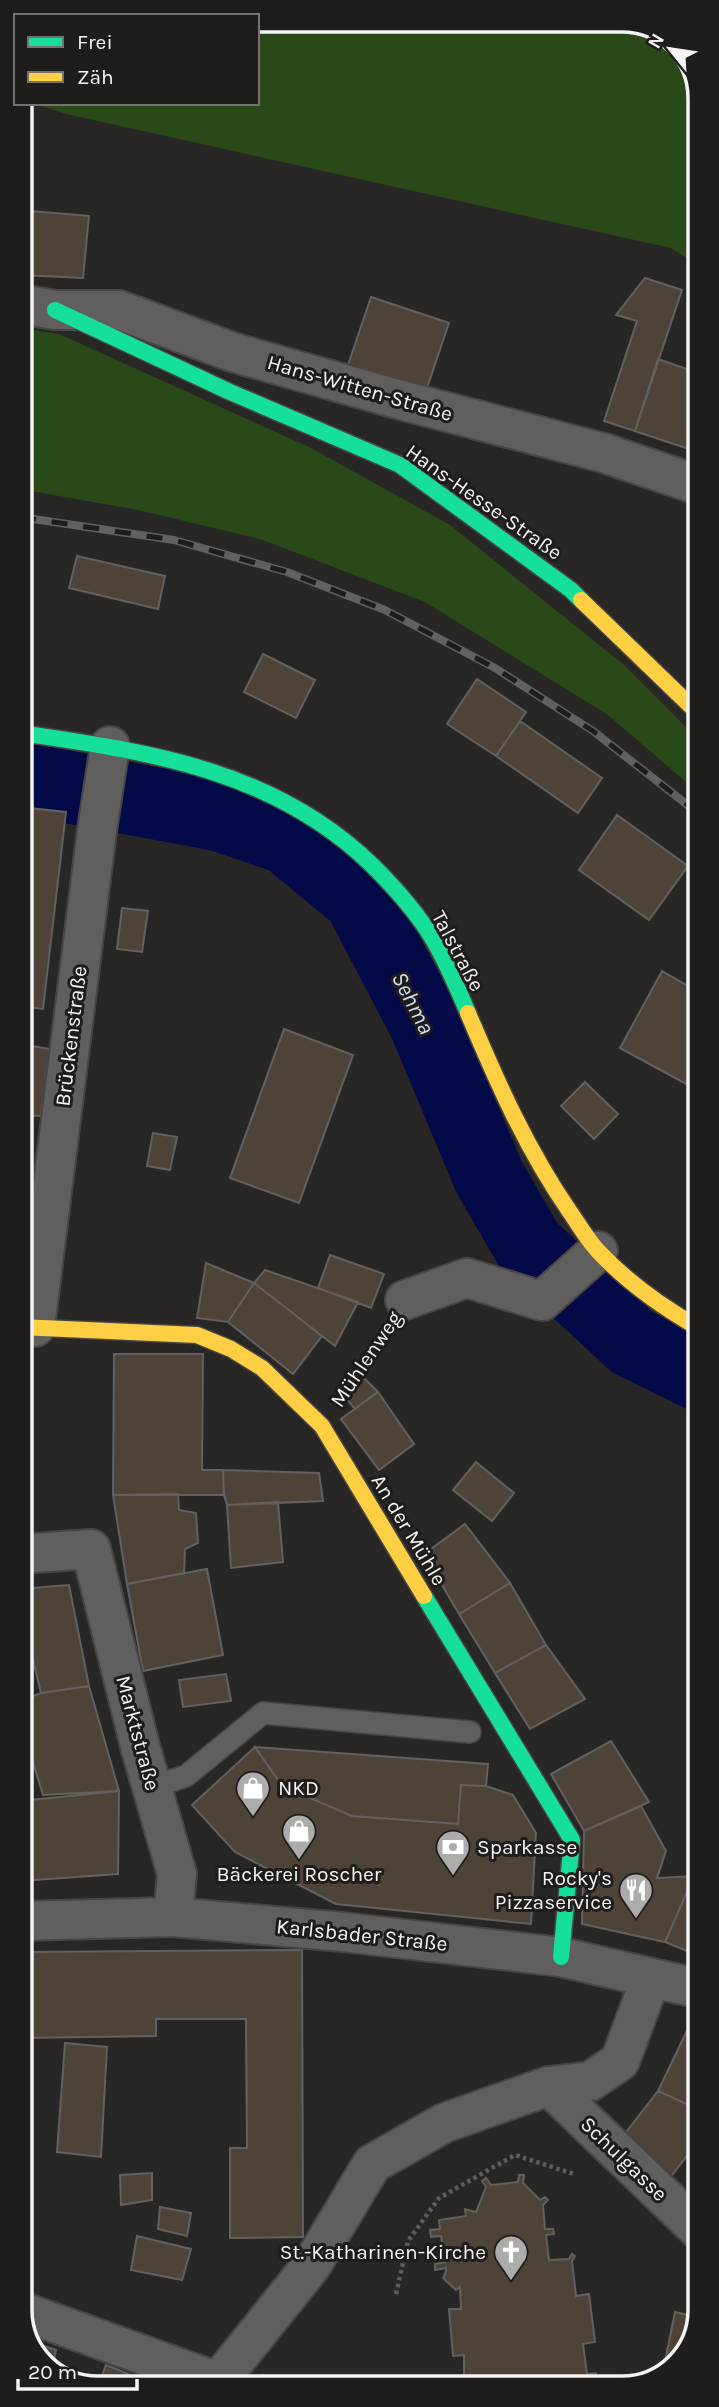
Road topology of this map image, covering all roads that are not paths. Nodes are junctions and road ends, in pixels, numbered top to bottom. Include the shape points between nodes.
1 (37, 307) edge
2 (688, 482) edge
3 (688, 703) edge
4 (32, 737) edge
5 (108, 761) junction
6 (588, 1260) junction
7 (32, 1298) edge
8 (405, 1300) road end
9 (688, 1321) edge
10 (32, 1327) edge
11 (32, 1553) edge
12 (470, 1732) dead end
13 (152, 1787) junction
14 (173, 1917) junction
15 (32, 1921) edge
16 (561, 1957) junction
17 (651, 1978) junction
18 (688, 1987) edge
19 (549, 2086) junction
20 (688, 2219) edge
21 (32, 2315) edge
22 (194, 2375) edge
23 (225, 2375) edge

1 - 2 street, Hans-Witten-Straße via 119,310 232,352 604,453
1 - 3 street, Hans-Hesse-Straße via 400,465 570,590
4 - 5 street, Talstraße
5 - 6 street, Talstraße via 170,758 243,781 301,810 383,875 445,960 513,1116
5 - 7 street, Brückenstraße
6 - 8 street, Mühlenweg via 542,1301 467,1278
6 - 9 street, Talstraße
10 - 16 street, An der Mühle via 197,1335 262,1368 322,1426 572,1840
11 - 13 street, Marktstraße via 90,1549
12 - 13 lane via 263,1713 186,1776
13 - 14 street, Marktstraße via 177,1874
14 - 15 street, Karlsbader Straße
14 - 16 street, Karlsbader Straße
16 - 17 street, Karlsbader Straße
17 - 18 street, Karlsbader Straße
17 - 19 street via 620,2061 591,2081
19 - 20 street, Schulgasse
19 - 23 street via 444,2123 372,2164 311,2266
21 - 22 street

